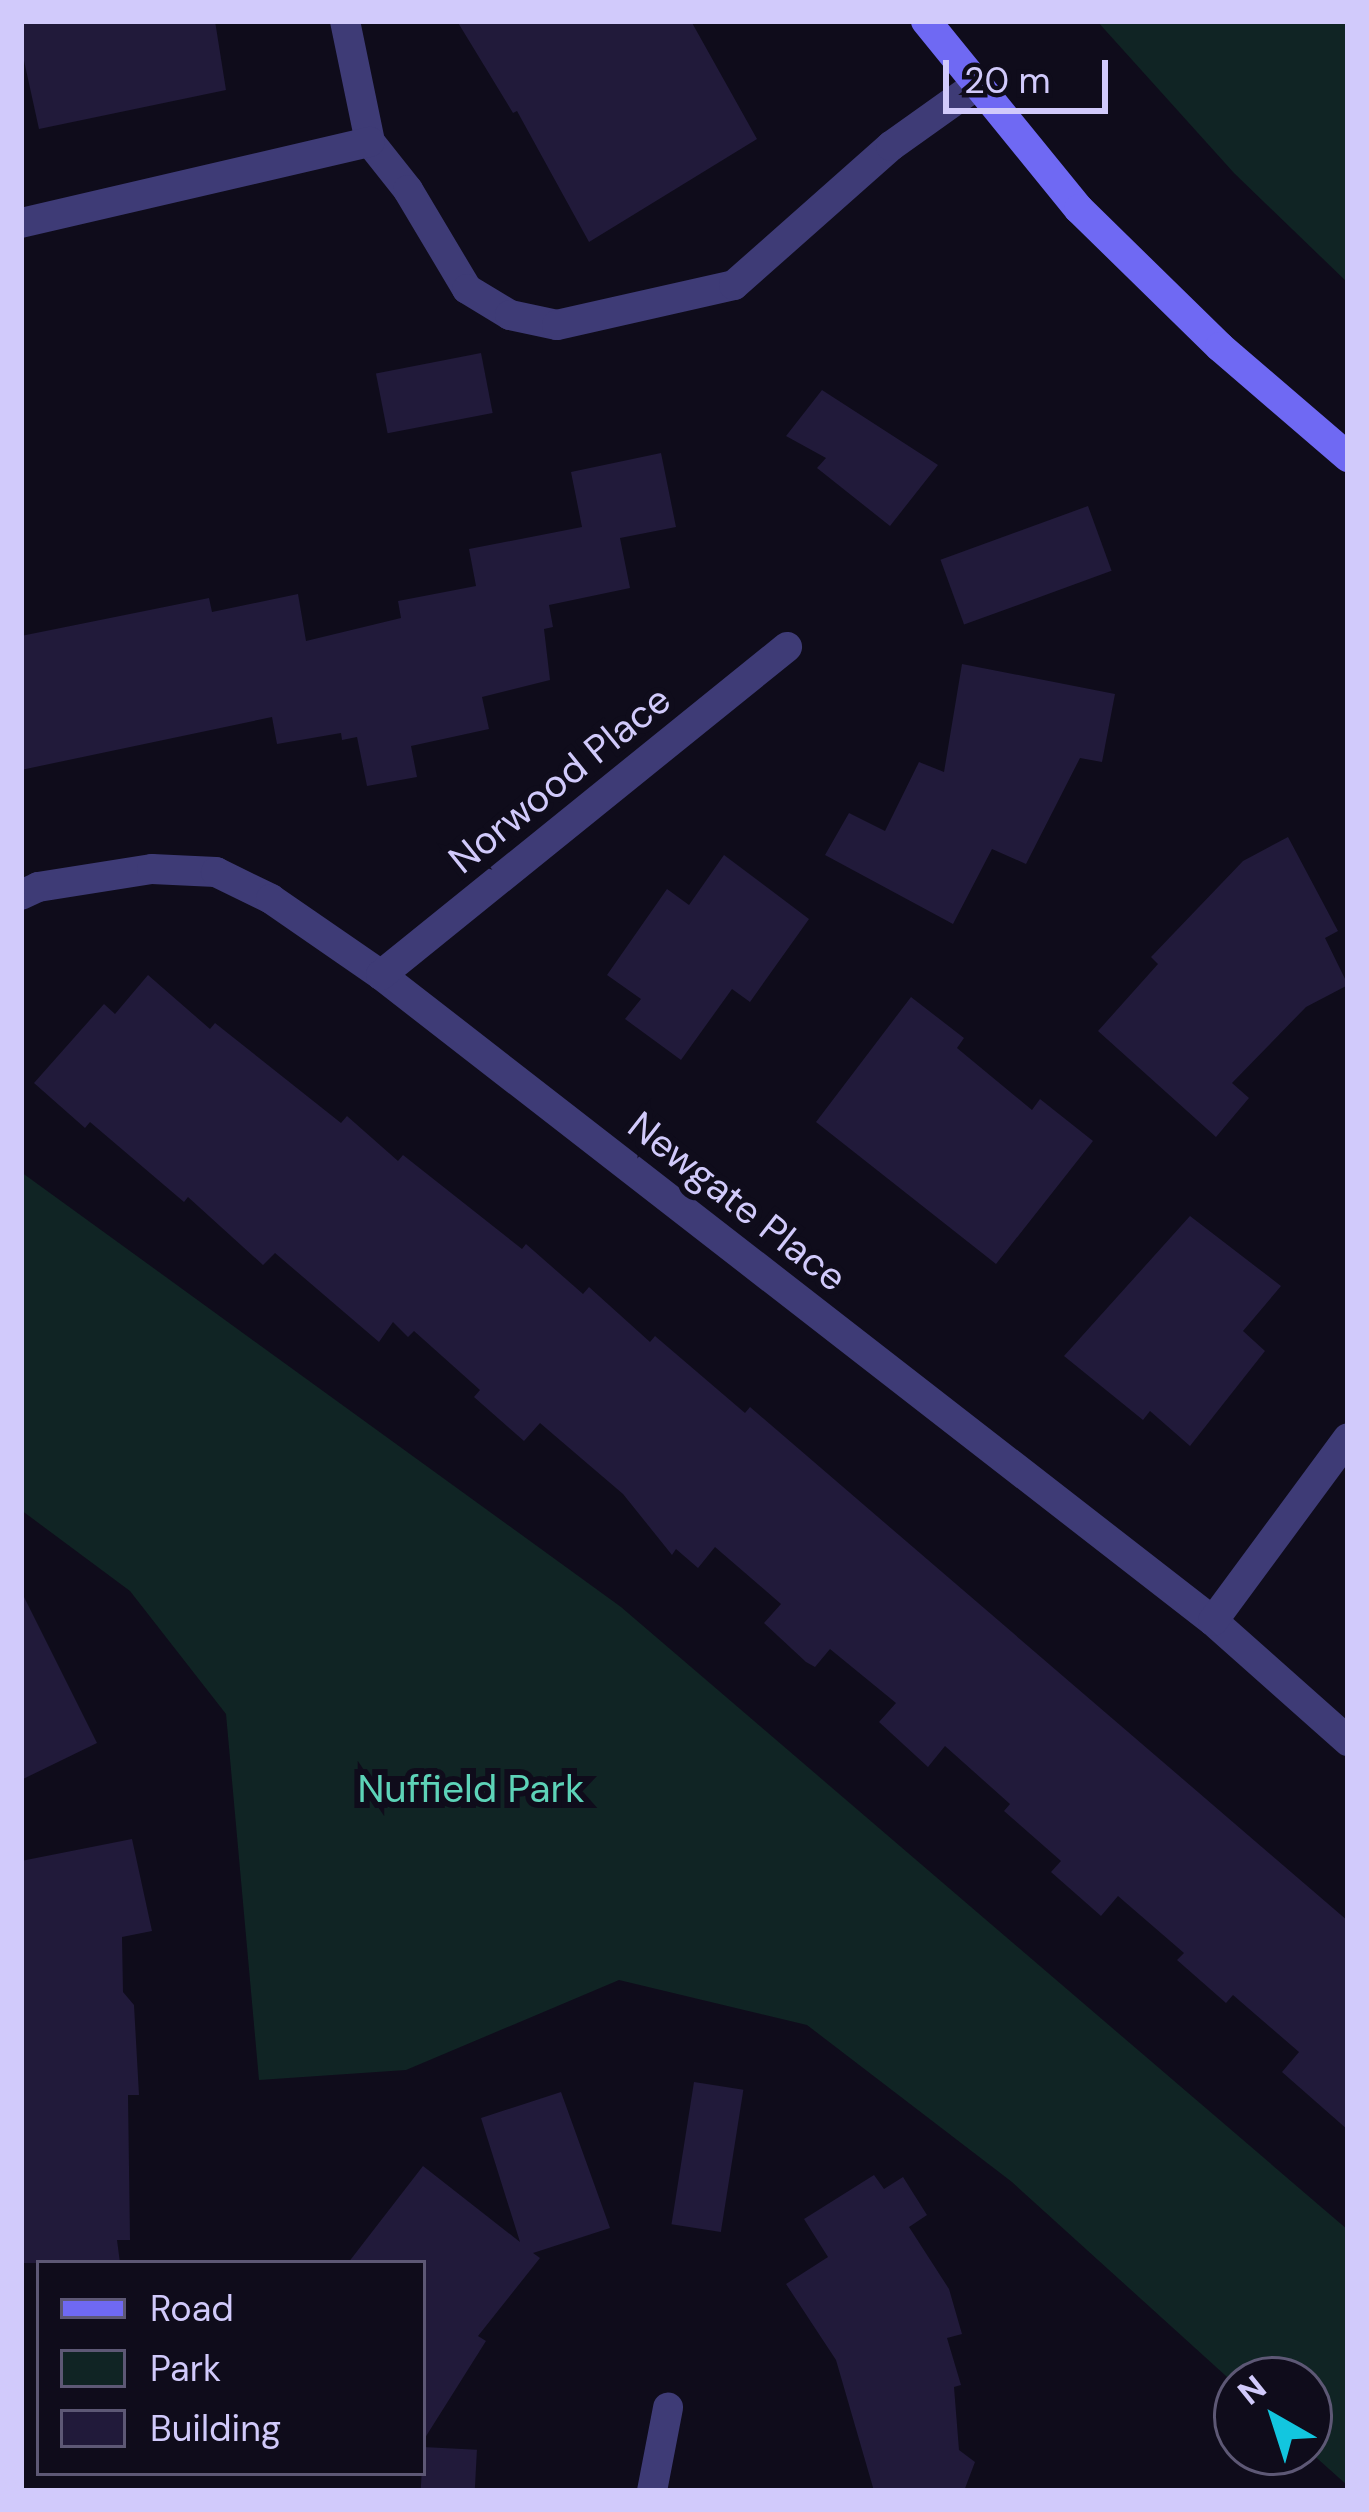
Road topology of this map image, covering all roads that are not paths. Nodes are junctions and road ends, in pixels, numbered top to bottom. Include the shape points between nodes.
1 (345, 21) edge
2 (926, 21) edge
3 (975, 86) junction
4 (370, 142) junction
5 (21, 223) edge
6 (1348, 457) edge
7 (787, 647) dead end
8 (21, 896) edge
9 (381, 975) junction
10 (1348, 1438) edge
11 (1213, 1621) junction
12 (1348, 1741) edge
13 (668, 2408) dead end
14 (652, 2491) edge

1 - 4 street
2 - 3 main road
3 - 4 street via 891,146 734,285 557,325 509,315 467,289
3 - 6 main road via 1079,209
4 - 5 street
7 - 9 street, Norwood Place
8 - 9 street, Newgate Place via 152,868 216,872 272,899
9 - 11 street, Newgate Place
10 - 11 street
11 - 12 street, Newgate Place
13 - 14 street

